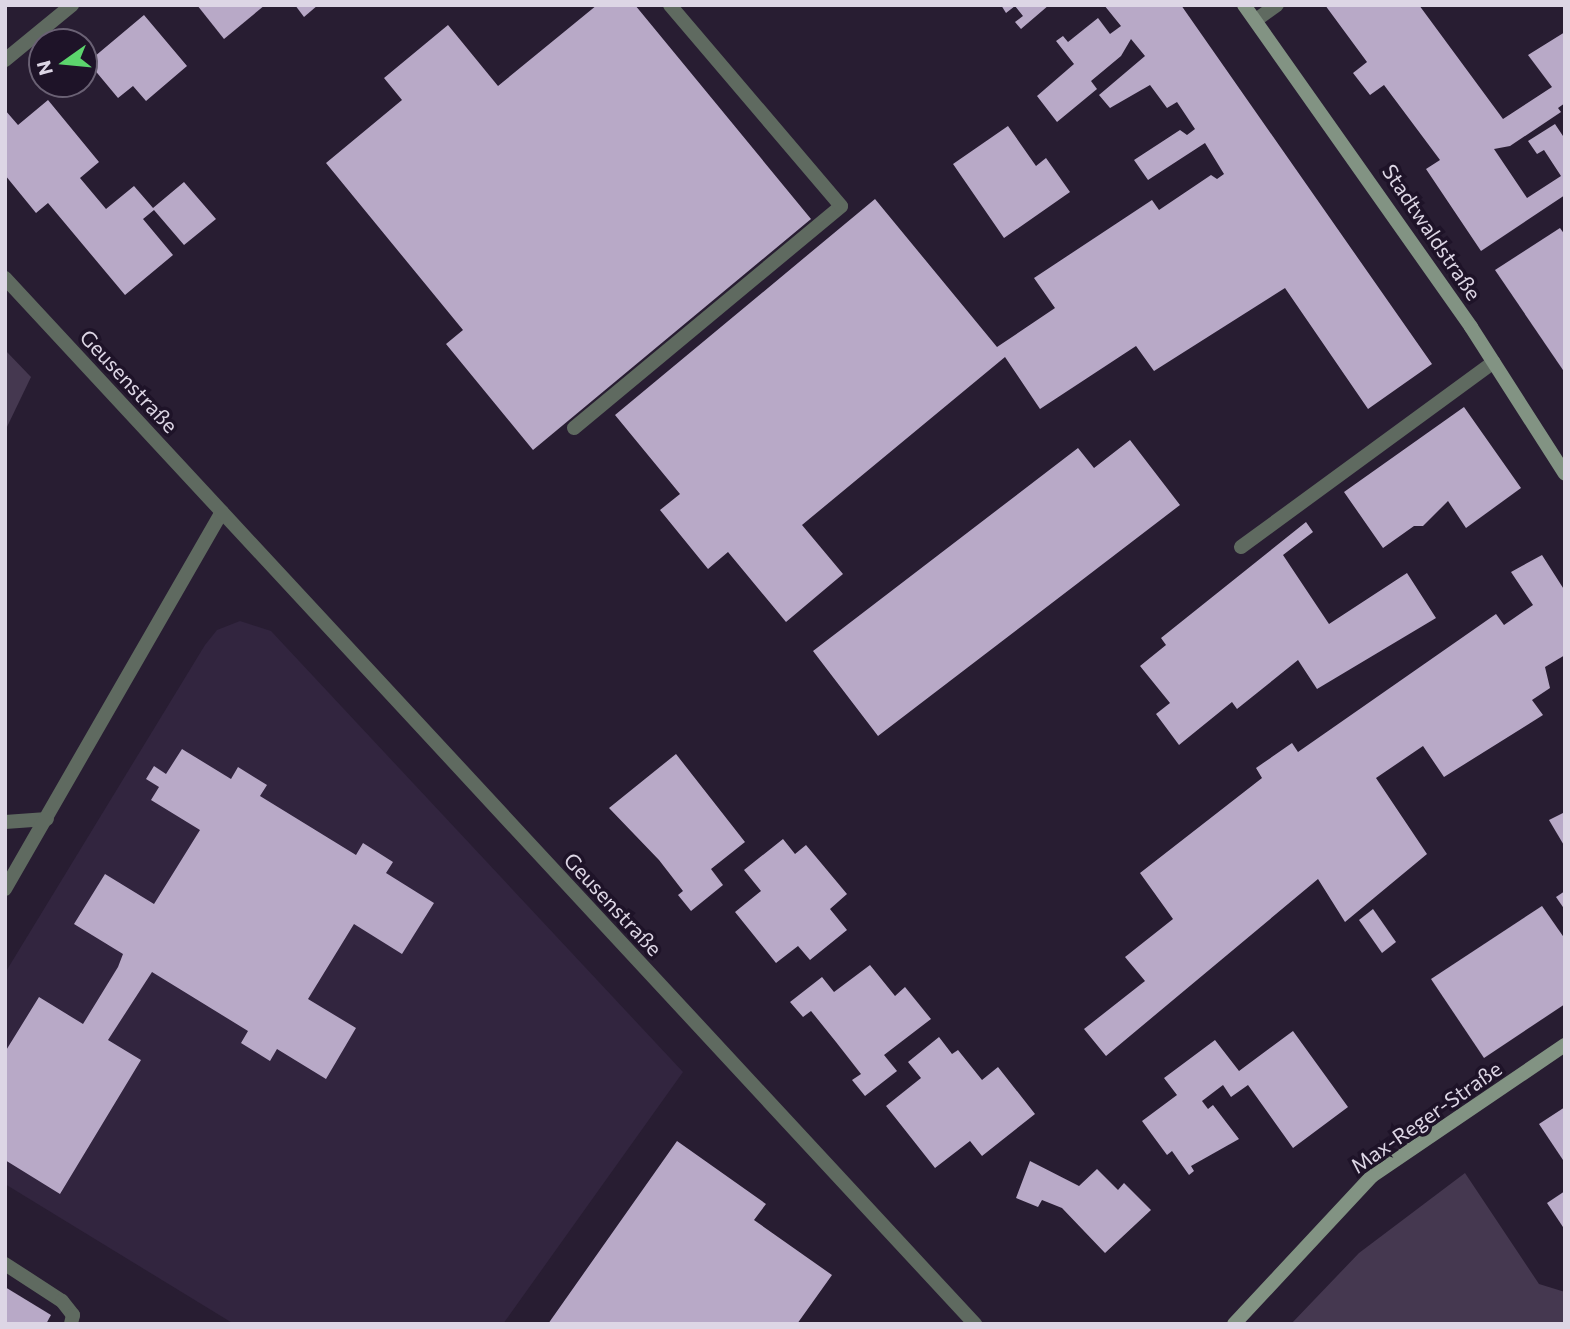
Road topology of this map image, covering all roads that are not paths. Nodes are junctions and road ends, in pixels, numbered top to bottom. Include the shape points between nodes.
1 (72, 5) edge
2 (670, 5) edge
3 (1244, 5) edge
4 (1276, 5) edge
5 (1256, 20) junction
6 (5, 60) edge
7 (5, 278) edge
8 (1494, 362) junction
9 (574, 428) dead end
10 (1565, 474) edge
11 (222, 512) junction
12 (1241, 547) dead end
13 (47, 819) junction
14 (5, 821) edge
15 (5, 889) edge
16 (1565, 1045) edge
17 (5, 1264) edge
18 (71, 1324) edge
19 (975, 1324) edge
20 (1234, 1324) edge

1 - 6 street
2 - 9 street via 841,206
3 - 5 street, Stadtwaldstraße
4 - 5 street
5 - 8 street, Stadtwaldstraße
7 - 11 street, Geusenstraße
8 - 10 street, Stadtwaldstraße
8 - 12 street
11 - 13 street
11 - 19 street, Geusenstraße
13 - 14 street
13 - 15 street
16 - 20 street, Max-Reger-Straße via 1372,1176
17 - 18 street via 62,1301 72,1315

